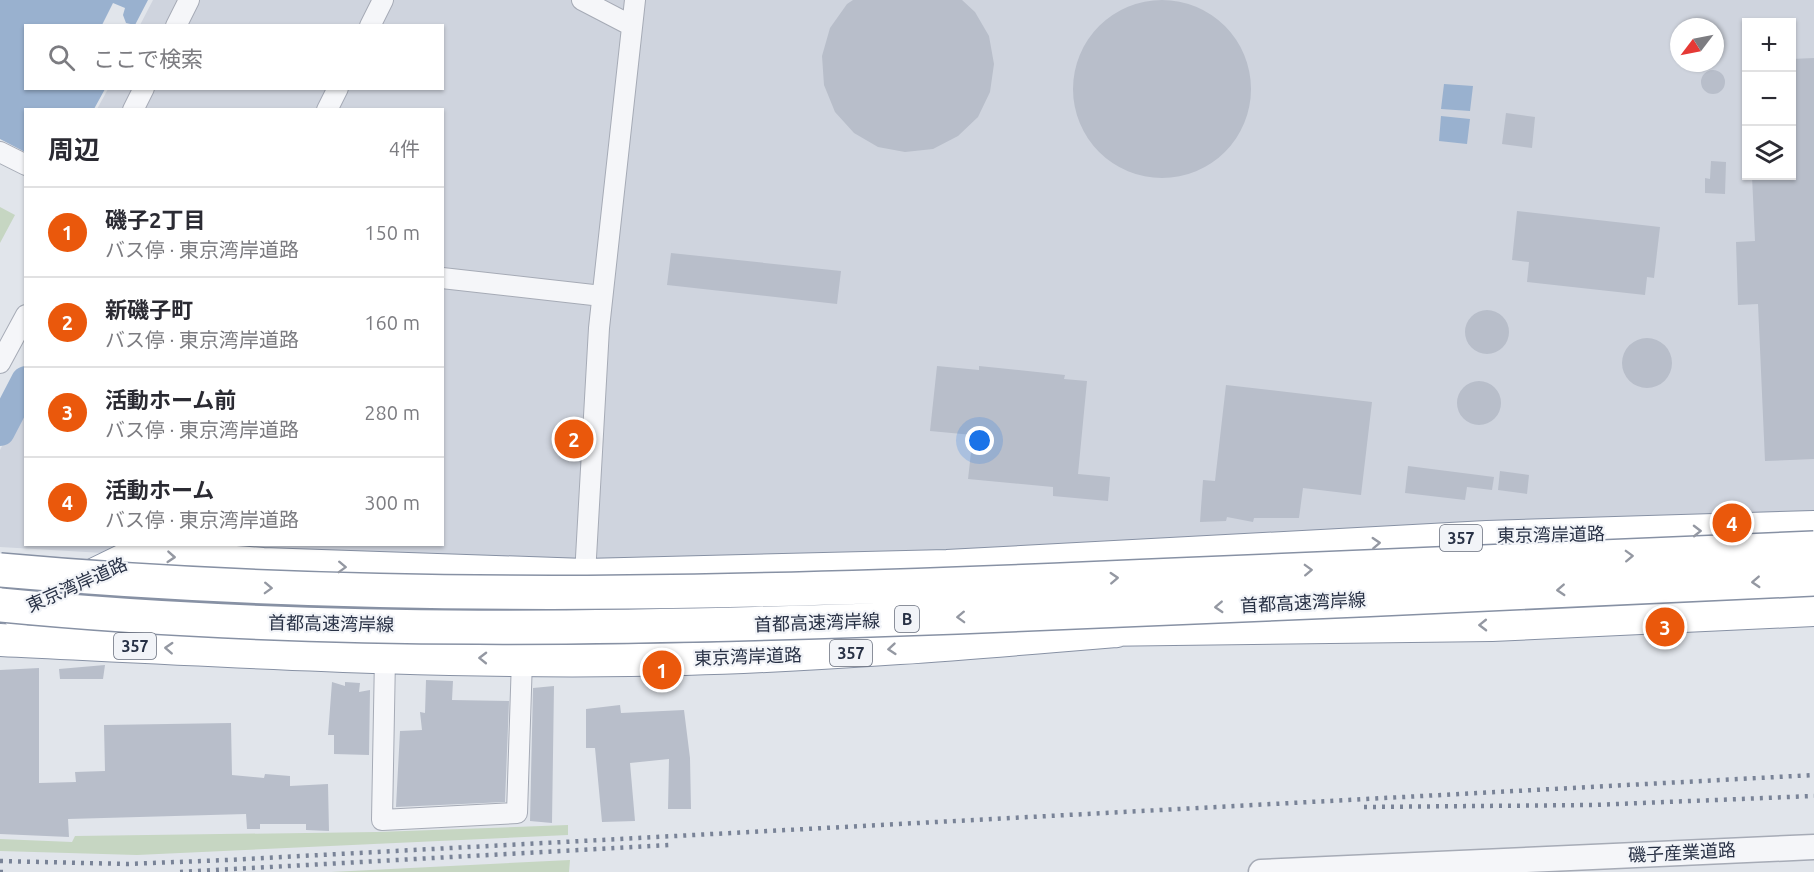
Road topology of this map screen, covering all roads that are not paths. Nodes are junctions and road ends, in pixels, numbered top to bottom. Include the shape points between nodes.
1 (189, 0) edge
2 (383, 0) edge
3 (582, 0) edge
4 (635, 0) edge
5 (177, 24) edge
6 (371, 24) edge
7 (632, 26) junction
8 (143, 90) edge
9 (337, 90) edge
10 (134, 108) edge
11 (328, 108) edge
12 (0, 152) edge
13 (24, 164) edge
14 (444, 278) edge
15 (602, 296) junction
16 (24, 319) edge
17 (0, 363) edge
18 (1814, 527) edge
19 (1814, 548) edge
20 (121, 552) edge
21 (1108, 556) junction
22 (263, 564) junction
23 (0, 570) edge
24 (994, 572) dead end
25 (585, 575) junction
26 (1814, 579) edge
27 (0, 605) edge
28 (1814, 610) edge
29 (0, 620) edge
30 (1006, 626) dead end
31 (1117, 631) junction
32 (0, 640) edge
33 (269, 653) junction
34 (385, 657) junction
35 (522, 659) junction
36 (1814, 847) edge
37 (1533, 866) edge
38 (1262, 872) edge

1 - 5 street
2 - 6 street
3 - 7 street
4 - 7 street
7 - 15 street
8 - 10 street
9 - 11 street
12 - 13 street
14 - 15 street
15 - 25 street
16 - 17 street
21 -> 18 highway, 東京湾岸道路 / 357 via 1487,537
23 -> 19 highway, 首都高速湾岸線 / B, bridge via 219,586 422,594 1067,580
20 -> 22 highway, 東京湾岸道路 / 357
20 - 29 highway, 東京湾岸道路 / 357
21 - 24 highway, 東京湾岸道路 / 357
21 - 25 highway, 東京湾岸道路 / 357 via 947,566
22 -> 25 highway, 東京湾岸道路 / 357
22 - 33 highway, 東京湾岸道路 / 357 via 168,590 160,608 166,621 174,626 217,635
26 -> 27 highway, 首都高速湾岸線 / B, bridge via 747,625 431,627 225,622
28 -> 31 highway, 東京湾岸道路 / 357 via 1492,625
30 - 31 highway, 東京湾岸道路 / 357
31 -> 35 highway, 東京湾岸道路 / 357 via 831,654
33 -> 32 highway, 東京湾岸道路 / 357
33 - 34 highway, 東京湾岸道路 / 357
35 -> 34 highway, 東京湾岸道路 / 357
34 - 35 street via 382,820 517,813
36 - 37 street, 磯子産業道路
37 - 38 street, 磯子産業道路

